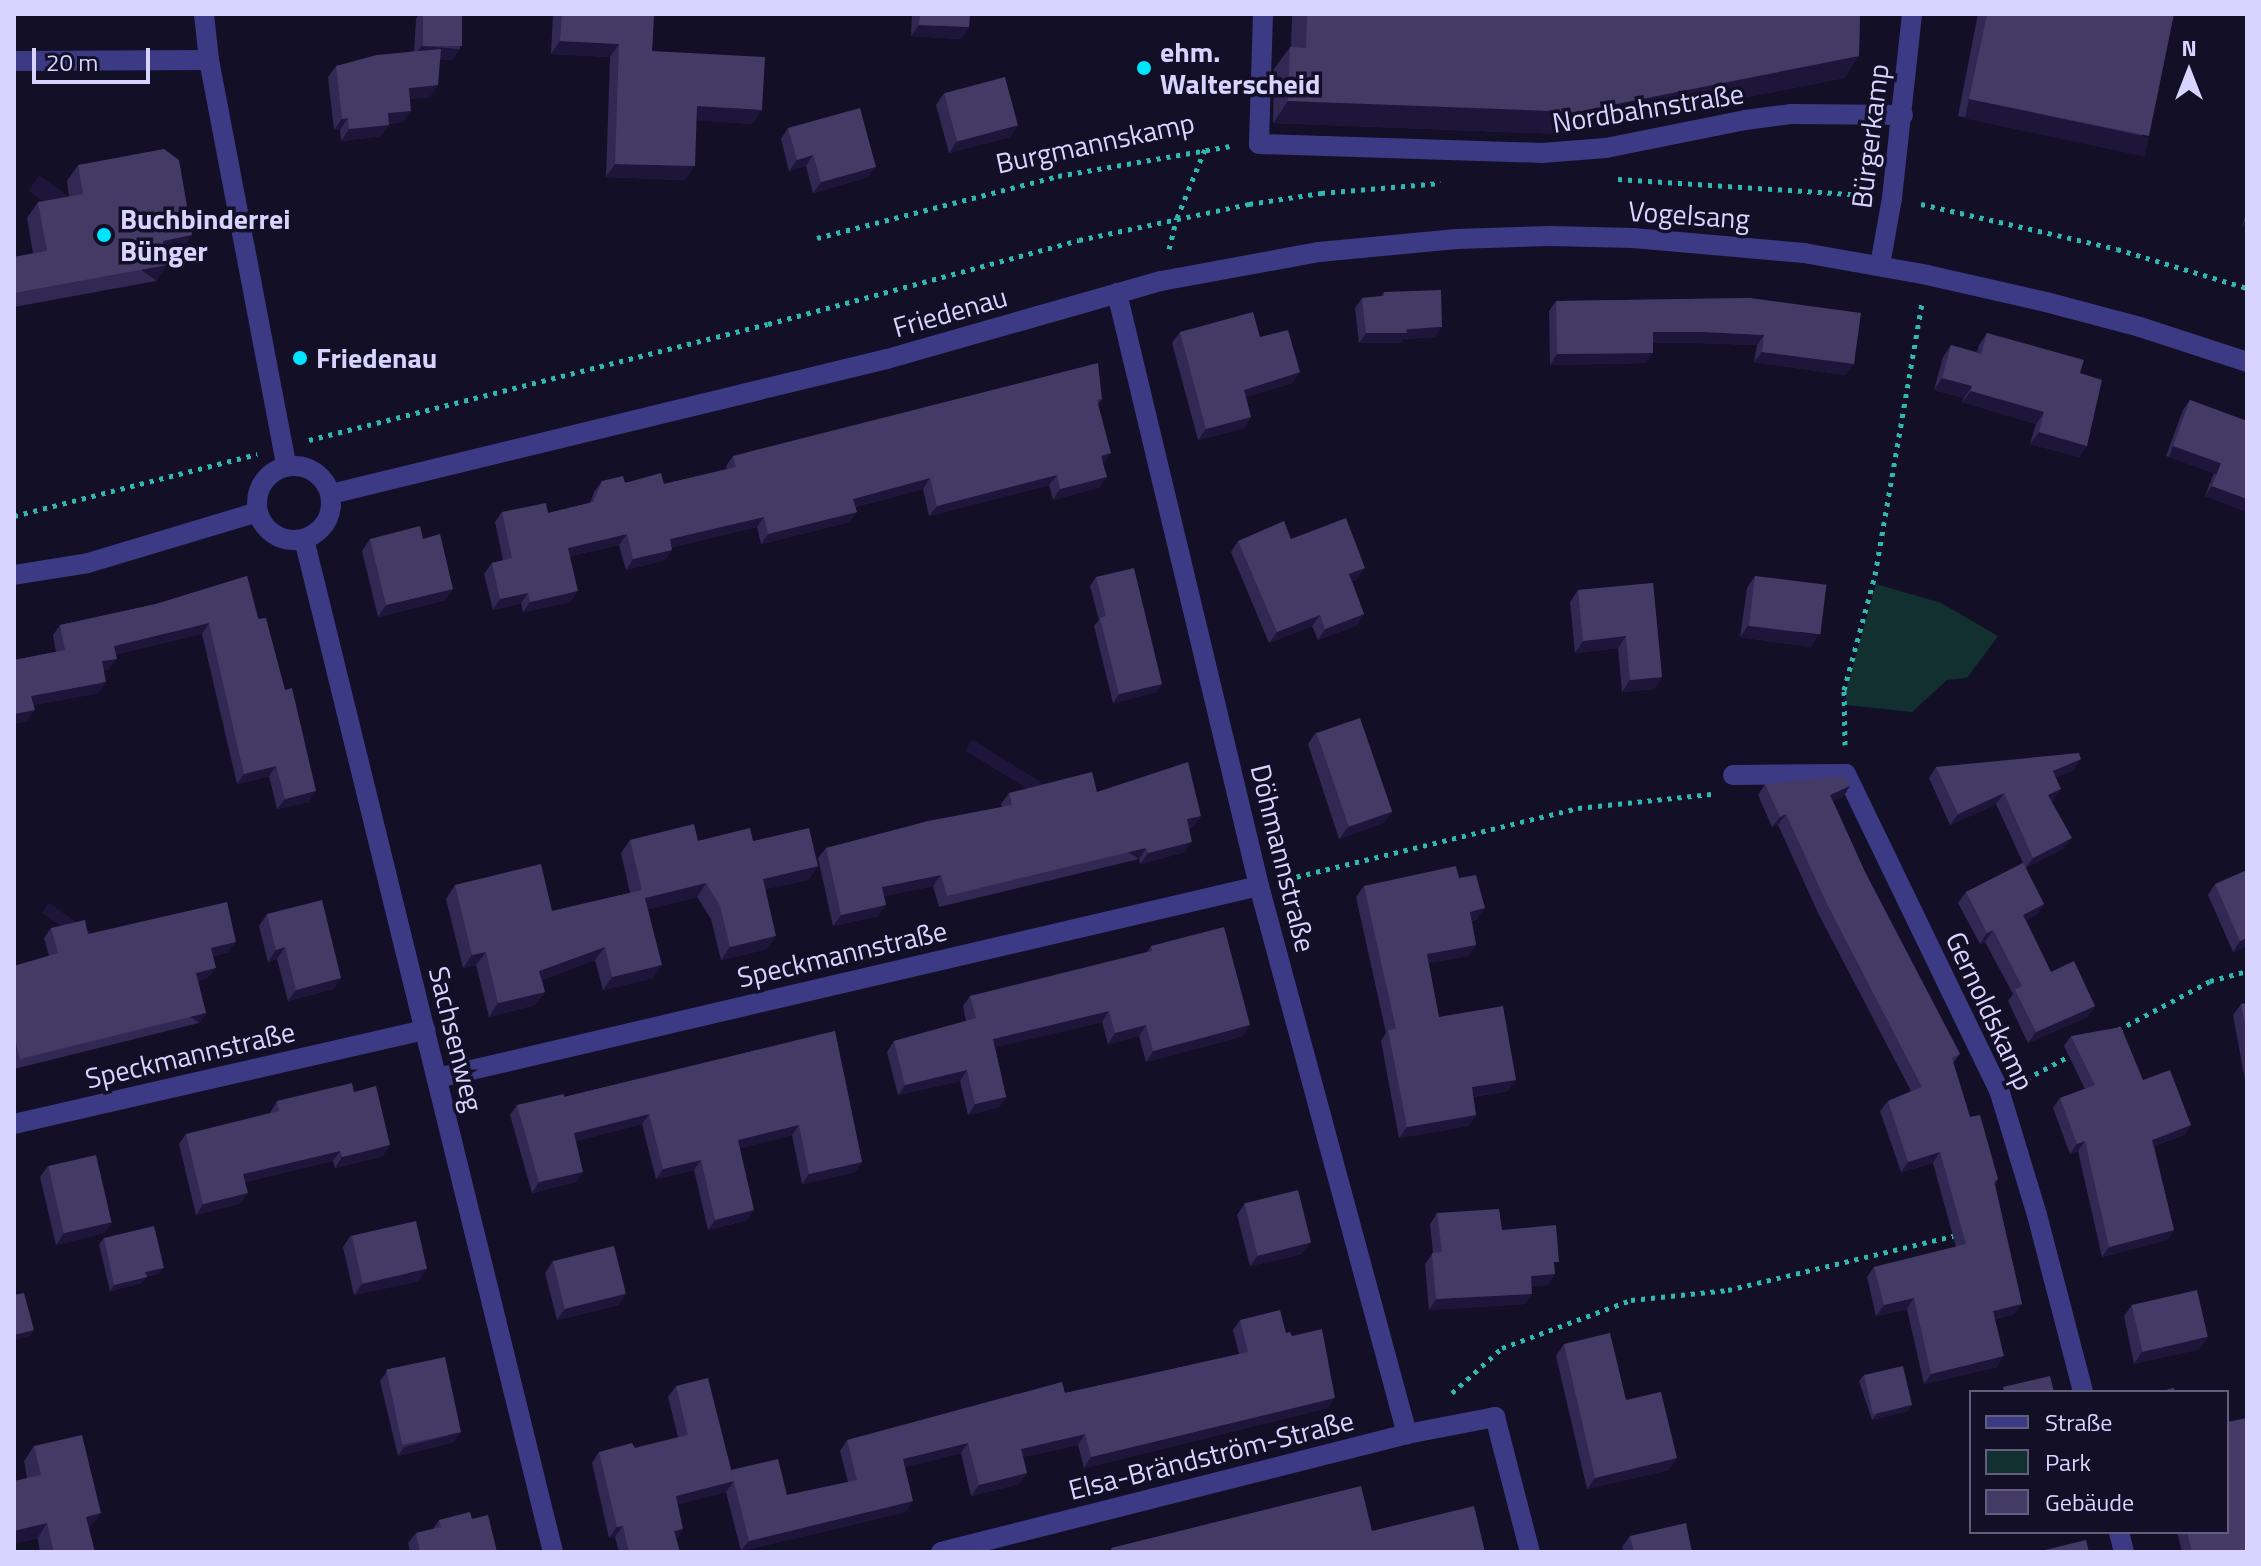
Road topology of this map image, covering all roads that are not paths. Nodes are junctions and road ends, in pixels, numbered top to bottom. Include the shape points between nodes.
1 (204, 14) edge
2 (1263, 14) edge
3 (1912, 14) edge
4 (209, 60) junction
5 (14, 61) edge
6 (1903, 115) junction
7 (1880, 265) junction
8 (1117, 293) junction
9 (2247, 362) edge
10 (284, 457) junction
11 (331, 494) junction
12 (258, 512) junction
13 (304, 539) junction
14 (14, 575) edge
15 (1733, 775) road end
16 (1259, 886) junction
17 (425, 1030) junction
18 (437, 1078) junction
19 (14, 1124) edge
20 (2082, 1390) edge
21 (1407, 1434) junction
22 (553, 1552) edge
23 (941, 1552) edge
24 (1530, 1552) edge

1 - 4 street
2 - 6 street, Nordbahnstraße via 1259,144 1572,152 1791,114
3 - 6 street, Bürgerkamp
4 - 5 street
4 - 10 street
6 - 7 street, Bürgerkamp
7 - 8 street, Vogelsang via 1715,244 1550,236 1380,244
7 - 9 street, Vogelsang via 2140,327
8 - 11 street, Friedenau via 887,359
8 - 16 street, Döhmannstraße
10 - 11 street via 314,472
10 - 12 street via 263,483
11 - 13 street via 326,522
12 - 13 street via 276,535
12 - 14 street via 88,563
13 - 17 street, Sachsenweg
15 - 20 street, Gernoldskamp via 1846,774 2000,1093
16 - 18 street, Speckmannstraße
16 - 21 street, Döhmannstraße
17 - 18 street, Sachsenweg
17 - 19 street, Speckmannstraße
18 - 22 street, Sachsenweg
21 - 23 street, Elsa-Brändström-Straße
21 - 24 street, Elsa-Brändström-Straße via 1495,1417

